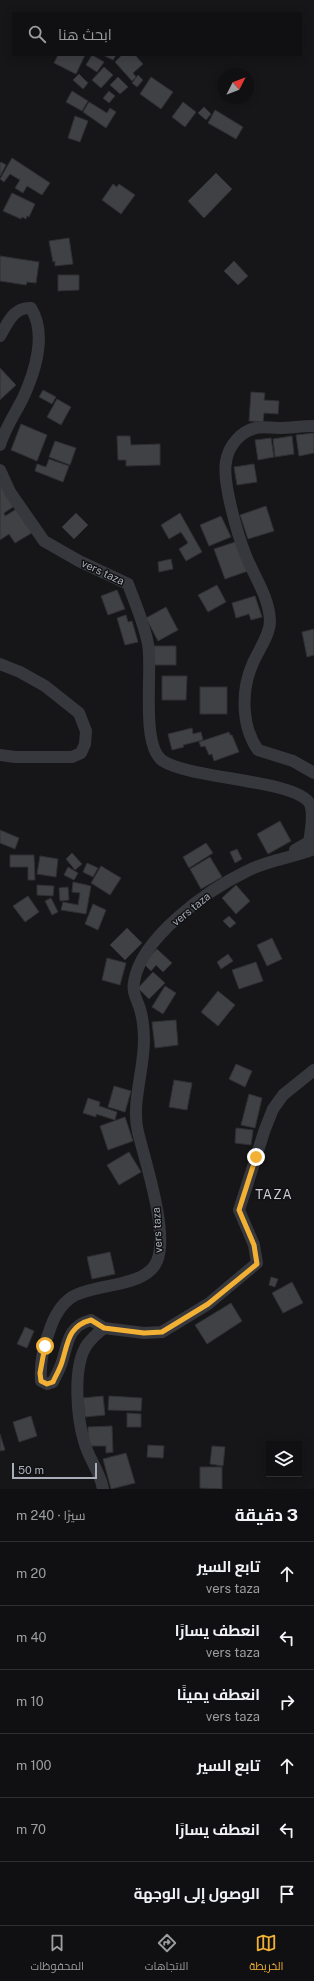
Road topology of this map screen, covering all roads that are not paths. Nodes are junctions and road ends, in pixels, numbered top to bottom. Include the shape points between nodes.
1 (0, 336) edge
2 (314, 426) edge
3 (0, 445) edge
4 (0, 470) edge
5 (0, 664) edge
6 (0, 754) edge
7 (314, 773) edge
8 (314, 848) edge
9 (280, 859) junction
10 (314, 1070) edge
11 (104, 1328) junction
12 (103, 1489) edge

1 - 3 street via 13,315 24,307 31,308 36,315 39,329 32,375
2 - 7 street via 257,427 246,432 237,439 230,450 225,473 230,502 246,556 263,589 270,622 247,679 244,710 248,730 258,750 293,761
4 - 9 street, vers taza via 10,492 44,541 128,584 148,645 151,741 162,760 180,769 299,794 310,803 312,819 309,842
5 - 6 street via 45,686 79,713 86,731 81,753 72,757 15,757
8 - 9 street, vers taza via 292,858
9 - 11 street, vers taza via 248,870 202,898 156,939 138,965 133,983 134,995 143,1022 144,1042 136,1117 156,1201 160,1247 158,1259 153,1269 141,1276 85,1291 72,1297 62,1306 45,1346 41,1381 47,1384 53,1382 62,1362 66,1342 82,1323 91,1320
10 - 11 street via 282,1095 273,1109 239,1210 254,1245 257,1264 208,1304 162,1332 144,1333
11 - 12 street via 85,1347 81,1359 78,1392 83,1441 97,1469

